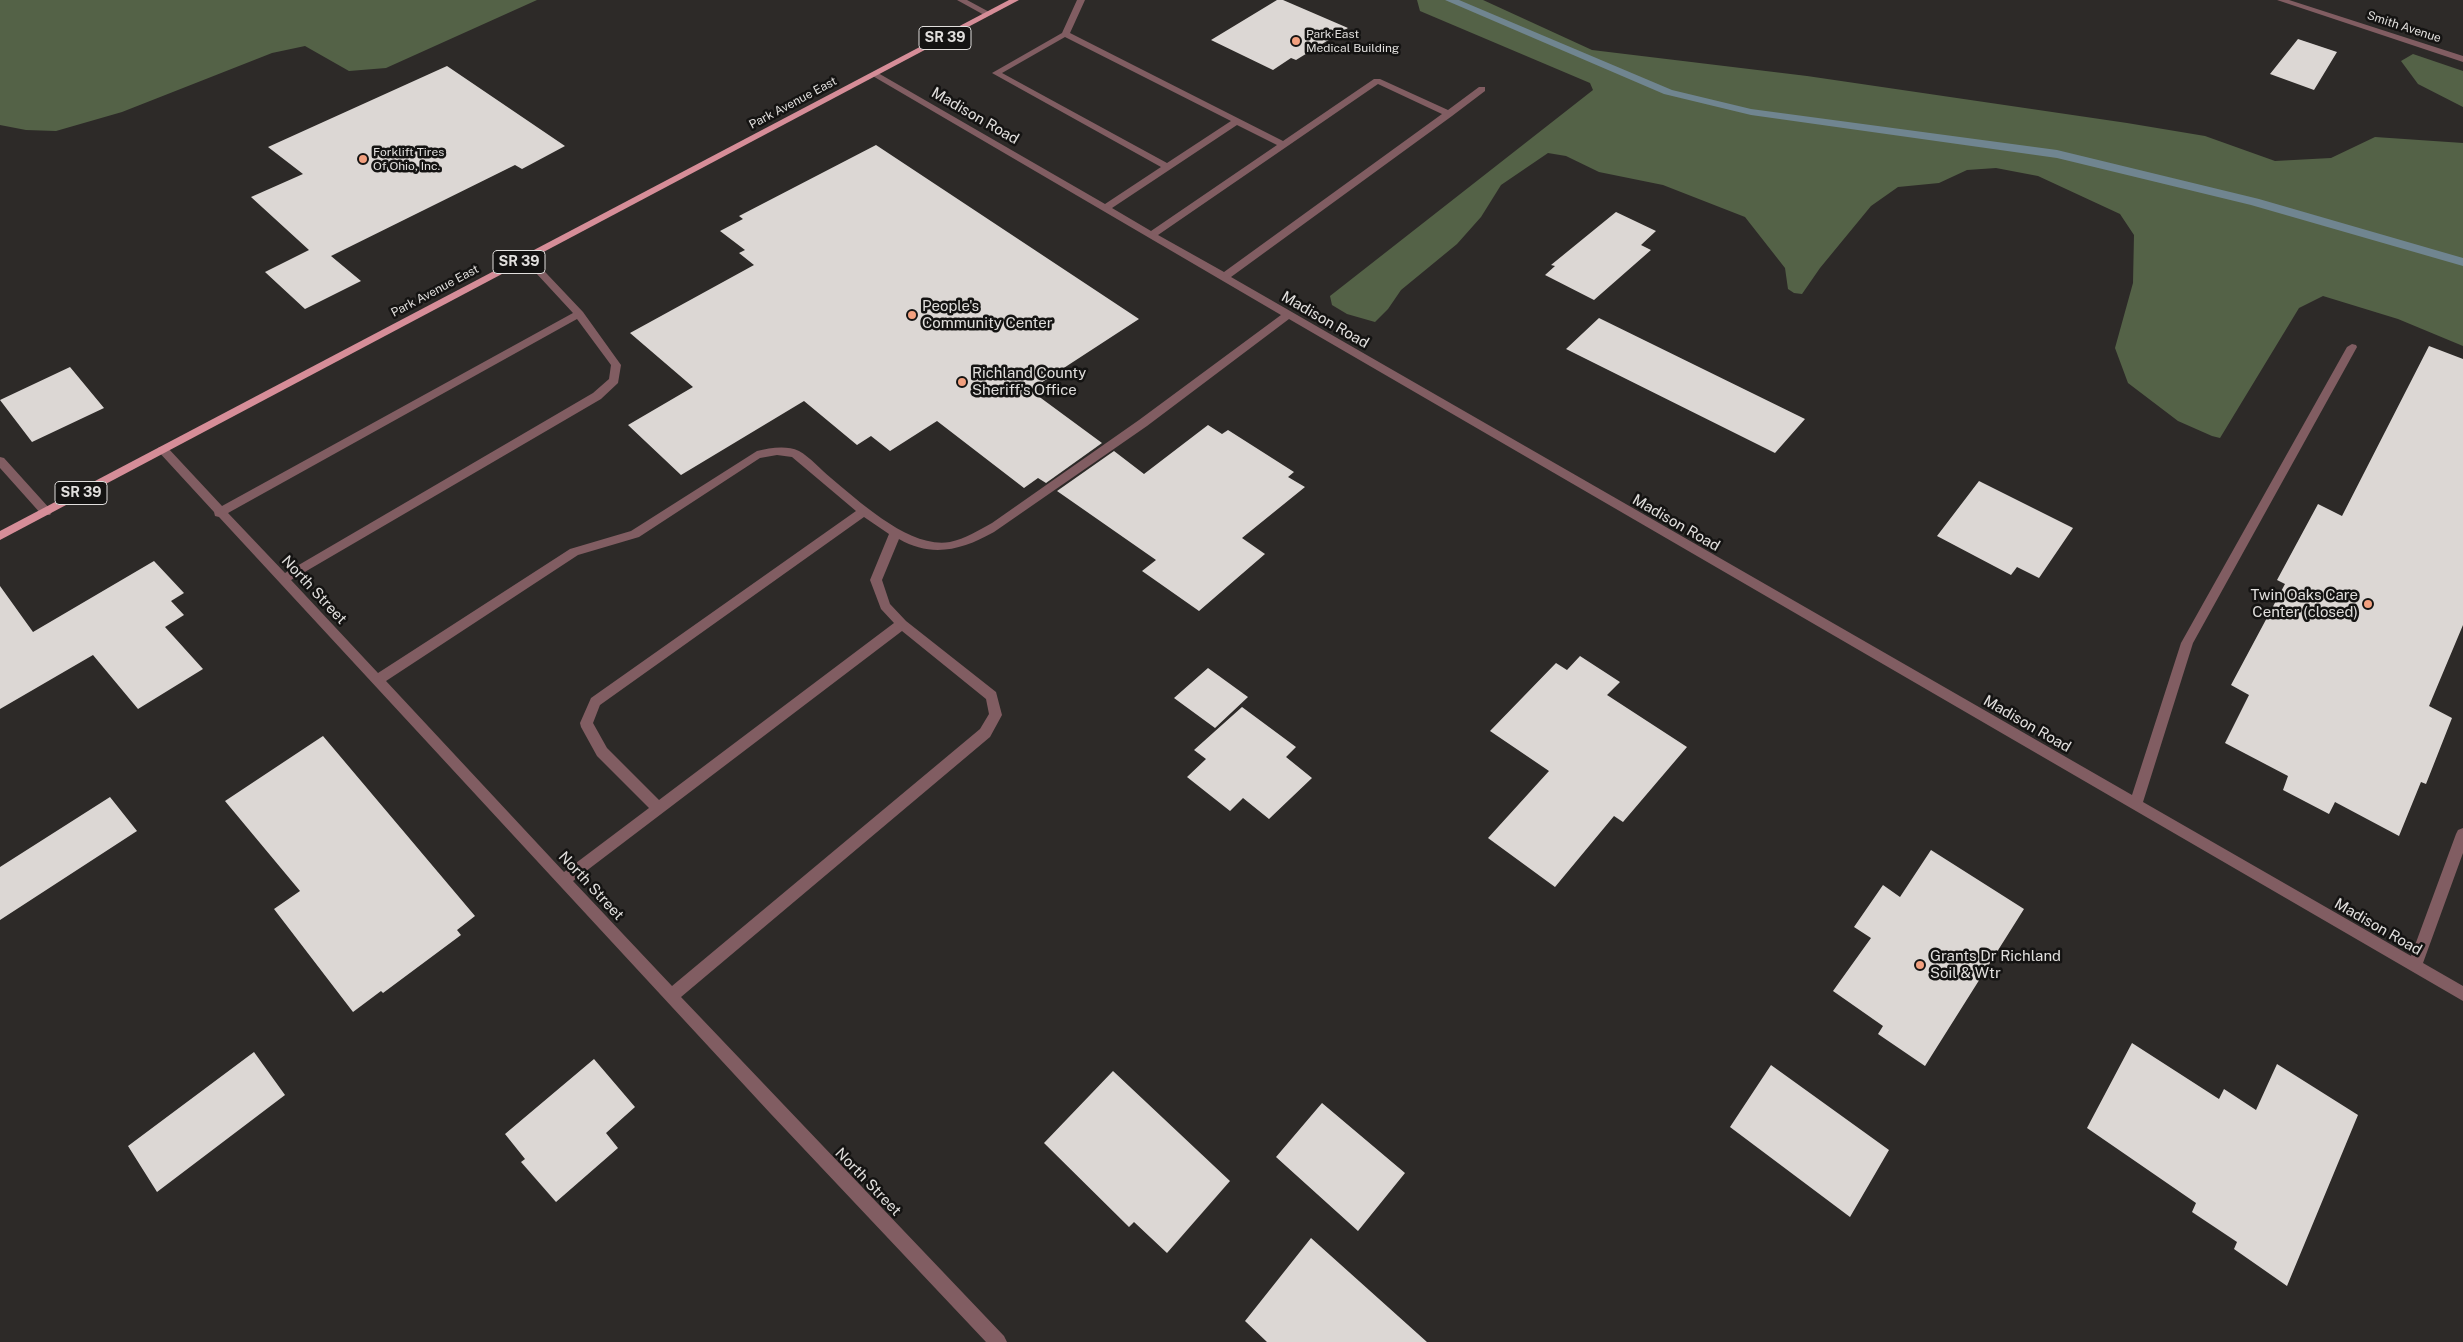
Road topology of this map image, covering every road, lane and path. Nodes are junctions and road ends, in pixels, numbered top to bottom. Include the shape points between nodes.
1 (962, 0) edge
2 (1015, 0) edge
3 (1081, 0) edge
4 (2281, 0) edge
5 (990, 14) junction
6 (1065, 34) junction
7 (2463, 60) edge
8 (875, 75) junction
9 (1482, 89) dead end
10 (1449, 114) junction
11 (1237, 121) junction
12 (1284, 144) junction
13 (1168, 167) junction
14 (1105, 208) junction
15 (1151, 235) junction
16 (527, 258) junction
17 (1223, 278) junction
18 (580, 314) junction
19 (1288, 315) junction
20 (2352, 347) dead end
21 (163, 450) junction
22 (0, 461) edge
23 (865, 510) junction
24 (46, 512) junction
25 (219, 513) junction
26 (895, 534) junction
27 (0, 536) edge
28 (282, 580) junction
29 (902, 624) junction
30 (377, 680) junction
31 (2136, 804) junction
32 (658, 808) junction
33 (2463, 834) edge
34 (563, 881) junction
35 (2415, 965) junction
36 (2463, 994) edge
37 (671, 996) junction
38 (998, 1342) edge

1 - 5 street
2 - 5 main road, Park Avenue East / SR 39
3 - 6 street
4 - 7 street, Smith Avenue
5 - 8 main road, Park Avenue East / SR 39
6 - 11 street
6 - 13 street via 996,73
8 - 14 street, Madison Road
8 - 16 main road, Park Avenue East / SR 39
9 - 10 street
10 - 12 street via 1377,81
10 - 17 street
11 - 12 street
11 - 13 street
12 - 15 street
13 - 14 street
14 - 15 street, Madison Road
15 - 17 street, Madison Road
16 - 18 street
16 - 21 main road, Park Avenue East / SR 39
17 - 19 street, Madison Road
18 - 25 street
18 - 28 street via 616,365 614,380 597,396
19 - 26 street via 1143,423 996,526 970,540 943,547 921,546
19 - 31 street, Madison Road
20 - 31 street via 2187,643
21 - 24 main road, Park Avenue East / SR 39
21 - 25 street, North Street
22 - 24 street
23 - 26 street
23 - 30 street via 795,454 777,451 757,455 635,534 574,552
23 - 32 street via 595,702 586,723 602,752
24 - 27 main road, Park Avenue East / SR 39
25 - 28 street, North Street
26 - 29 street via 876,580 885,606
28 - 30 street, North Street
29 - 32 street
29 - 37 street via 992,696 996,715 986,733
30 - 34 street, North Street
31 - 35 street, Madison Road
32 - 34 street
33 - 35 street
34 - 37 street, North Street
35 - 36 street, Madison Road
37 - 38 street, North Street

